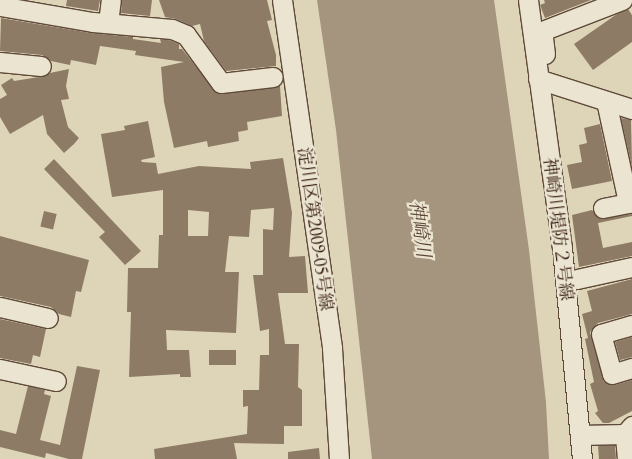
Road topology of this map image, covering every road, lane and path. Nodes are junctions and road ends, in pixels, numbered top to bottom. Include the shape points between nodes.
1 (111, 0) edge
2 (282, 0) edge
3 (528, 0) edge
4 (622, 0) edge
5 (0, 6) edge
6 (108, 23) junction
7 (0, 62) edge
8 (42, 66) dead end
9 (273, 77) dead end
10 (543, 80) junction
11 (606, 101) junction
12 (632, 109) edge
13 (632, 197) edge
14 (602, 208) dead end
15 (632, 267) edge
16 (577, 279) dead end
17 (0, 307) edge
18 (48, 318) dead end
19 (632, 326) edge
20 (632, 368) edge
21 (0, 369) edge
22 (56, 381) dead end
23 (628, 430) edge
24 (580, 435) junction
25 (339, 459) edge
26 (582, 459) edge
27 (627, 459) edge

1 - 6 street
2 - 25 street, 淀川区第2009-05号線 via 332,348
3 - 10 street, 神崎川堤防２号線
4 - 10 street via 542,31
5 - 6 street
6 - 9 street via 172,29 186,35 221,83
7 - 8 street
10 - 11 street
10 - 24 street, 神崎川堤防２号線
11 - 12 street
11 - 13 street via 627,197
13 - 14 street via 629,202
15 - 16 street
17 - 18 street
19 - 20 street via 601,334 612,374
21 - 22 street
23 - 24 street
23 - 27 street
24 - 26 street, 神崎川堤防２号線

